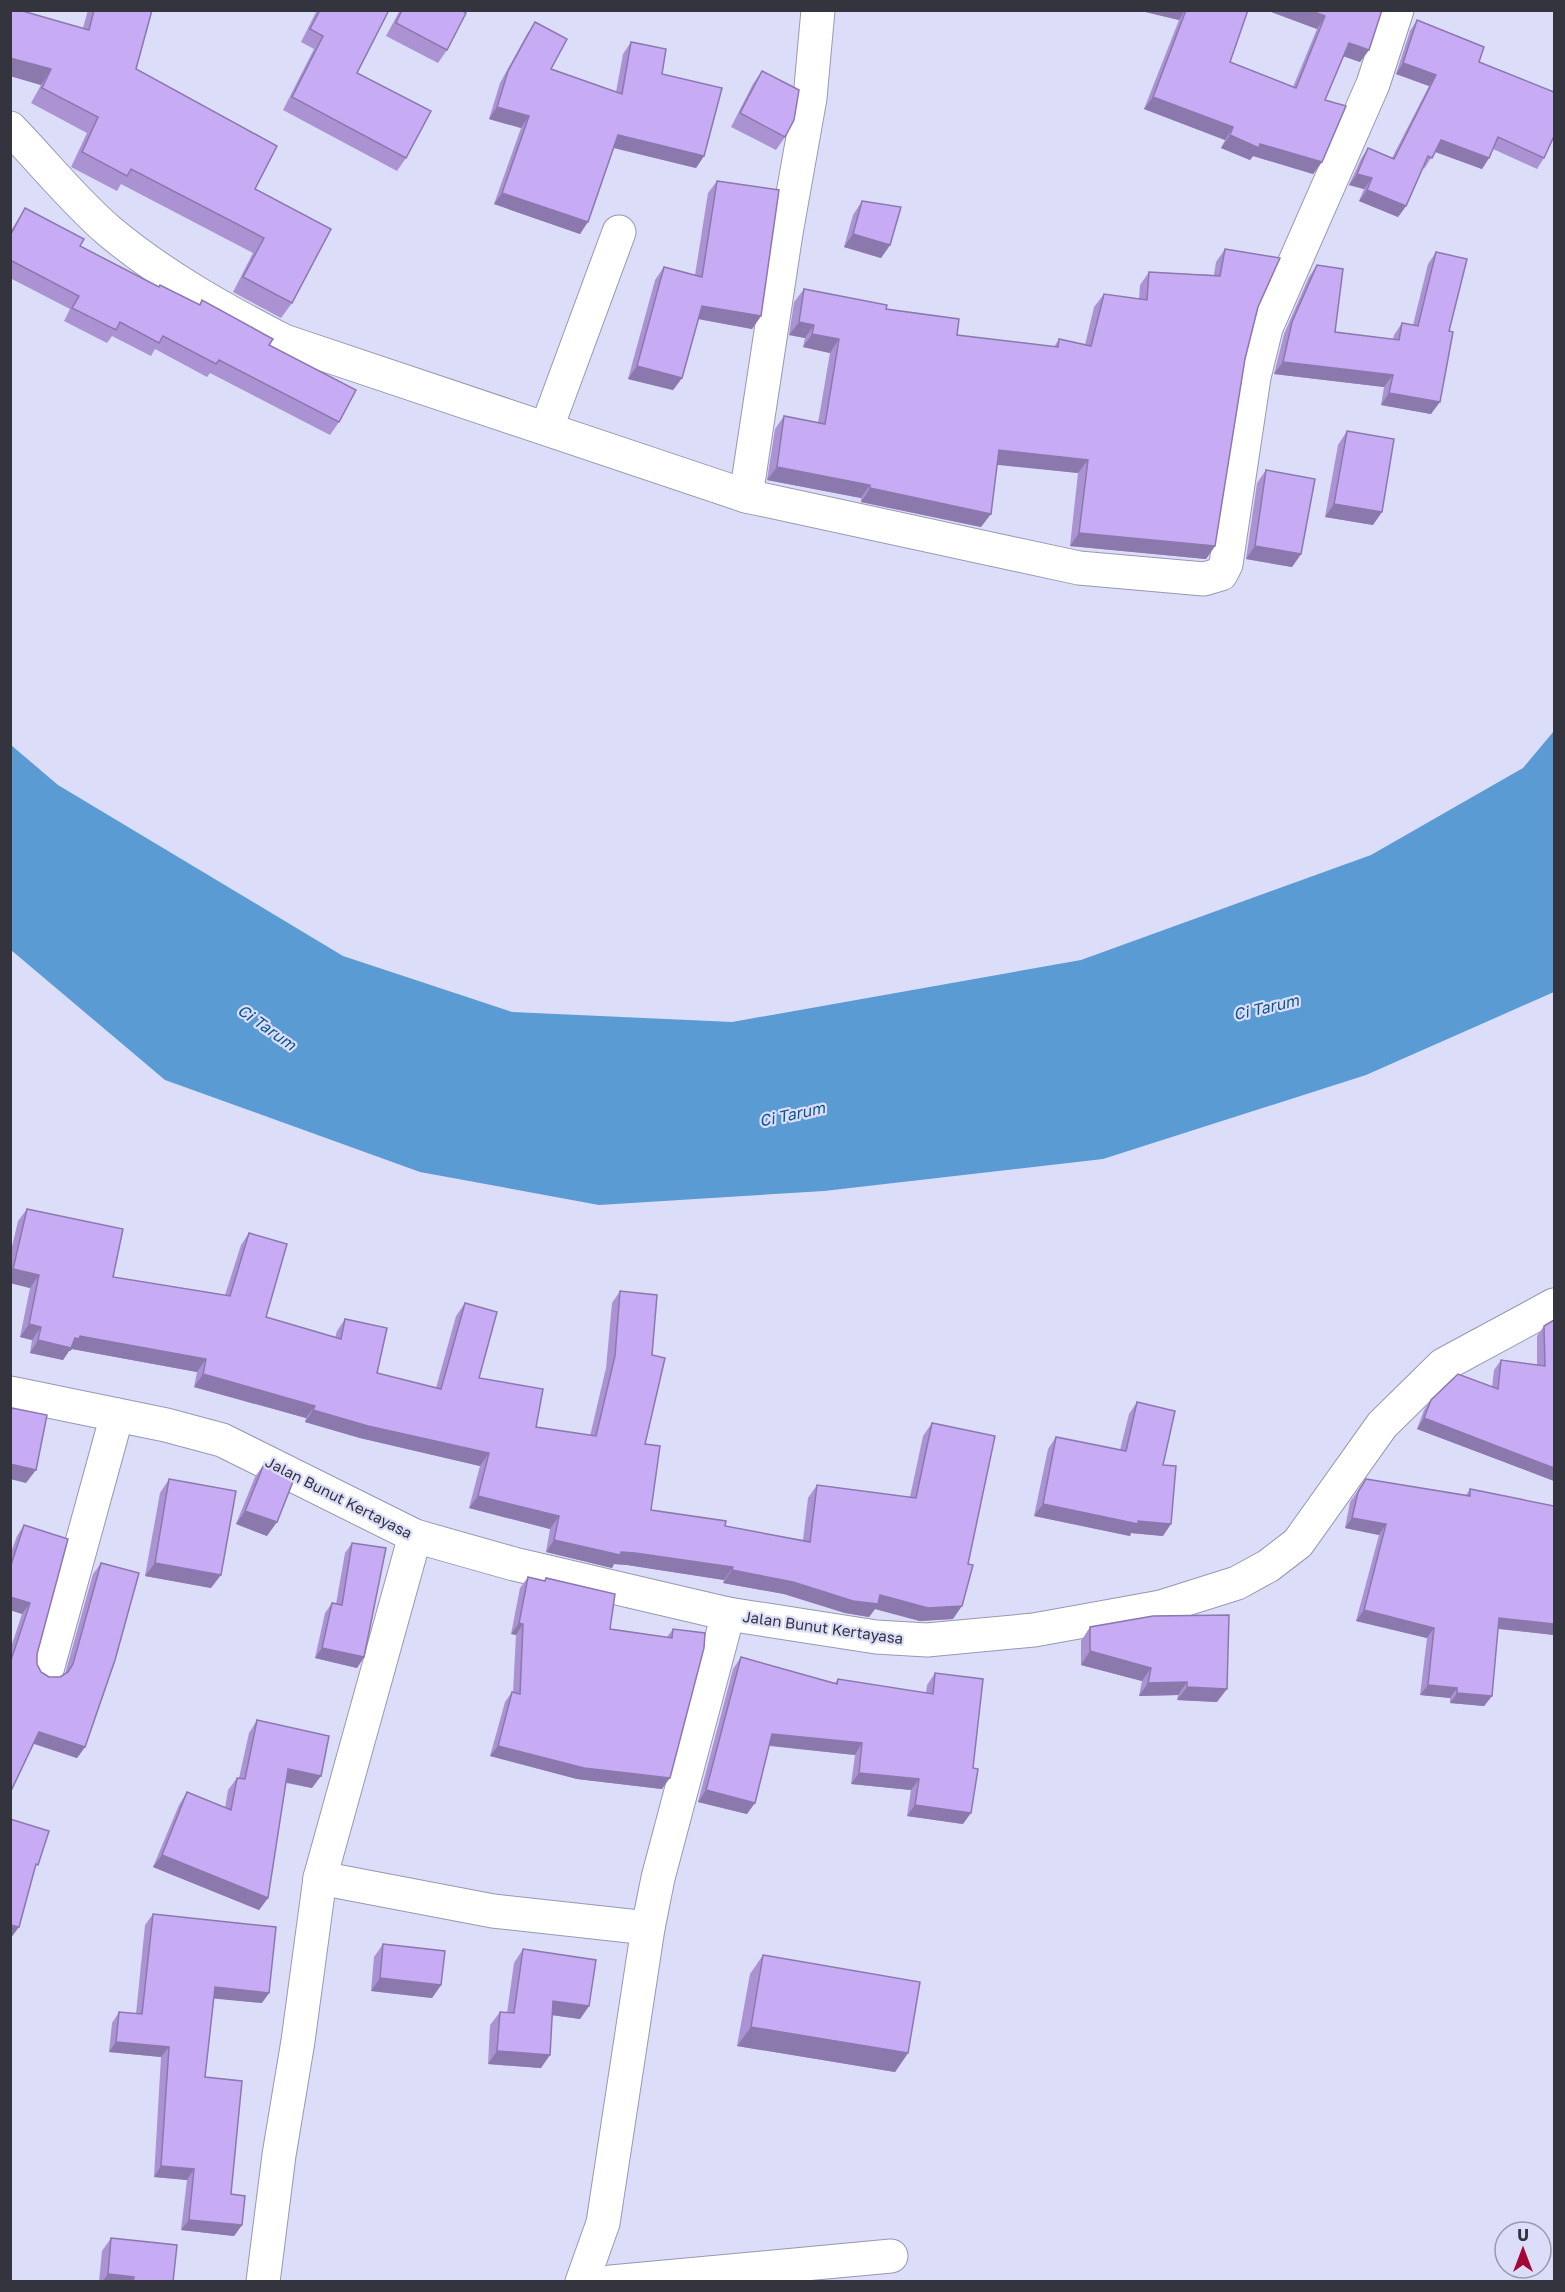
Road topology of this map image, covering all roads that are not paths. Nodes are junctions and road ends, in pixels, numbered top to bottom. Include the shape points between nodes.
1 (818, 10) edge
2 (1397, 10) edge
3 (10, 128) edge
4 (619, 232) dead end
5 (547, 427) junction
6 (746, 496) junction
7 (1554, 1305) edge
8 (10, 1393) edge
9 (117, 1415) junction
10 (415, 1536) junction
11 (728, 1614) junction
12 (47, 1670) dead end
13 (320, 1878) junction
14 (648, 1928) junction
15 (891, 2256) dead end
16 (263, 2282) edge
17 (582, 2282) edge
18 (611, 2282) edge

1 - 6 street via 810,98
2 - 6 street via 1373,84 1266,328 1254,377 1226,564 1221,574 1204,579 1079,568
3 - 5 street via 108,230 213,304 284,341
4 - 5 street
5 - 6 street
7 - 11 street, Jalan Bunut Kertayasa via 1443,1365 1382,1425 1298,1543 1237,1583 1161,1607 1034,1630 927,1640 876,1637
8 - 9 street, Jalan Bunut Kertayasa
9 - 10 street, Jalan Bunut Kertayasa via 222,1440
9 - 12 street
10 - 11 street, Jalan Bunut Kertayasa via 514,1564
10 - 13 street
11 - 14 street via 678,1796
13 - 14 street via 493,1911
13 - 16 street
14 - 17 street via 603,2223
15 - 18 street

